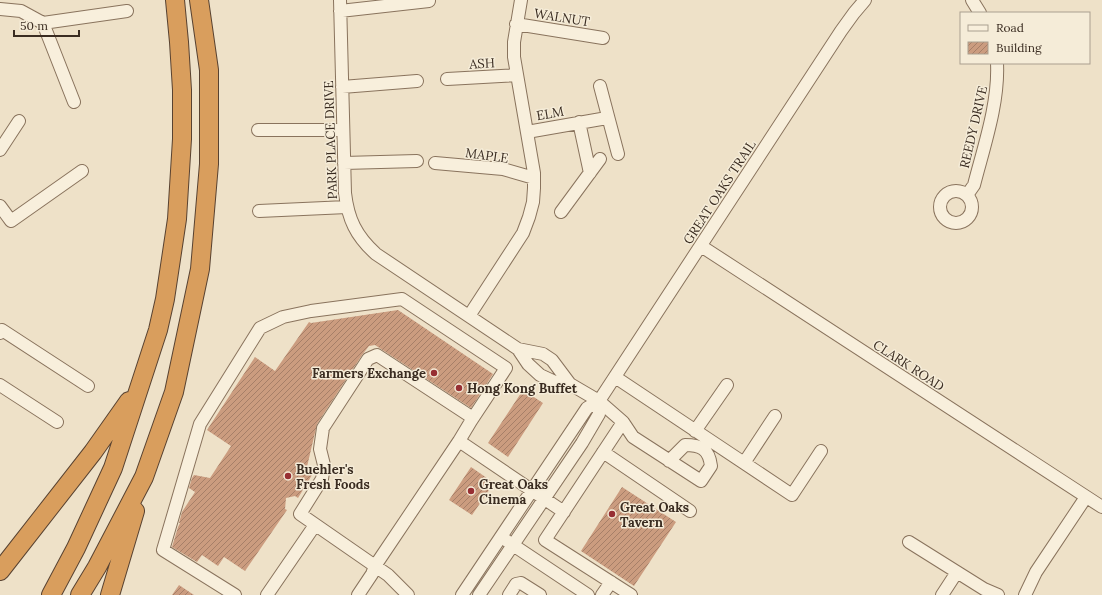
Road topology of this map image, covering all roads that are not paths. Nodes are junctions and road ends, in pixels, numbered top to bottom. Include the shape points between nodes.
1 (175, 0) edge
2 (200, 0) edge
3 (521, 0) edge
4 (865, 0) edge
5 (972, 0) edge
6 (429, 1) edge
7 (340, 5) edge
8 (0, 9) edge
9 (127, 11) dead end
10 (979, 12) edge
11 (43, 23) junction
12 (516, 24) junction
13 (603, 38) dead end
14 (997, 64) edge
15 (517, 75) junction
16 (447, 79) dead end
17 (417, 81) dead end
18 (600, 86) dead end
19 (342, 87) junction
20 (74, 102) dead end
21 (607, 118) junction
22 (19, 121) dead end
23 (579, 122) junction
24 (258, 130) dead end
25 (343, 130) junction
26 (526, 132) junction
27 (0, 150) edge
28 (618, 154) dead end
29 (600, 159) dead end
30 (417, 161) dead end
31 (344, 163) junction
32 (435, 163) dead end
33 (82, 172) dead end
34 (590, 173) junction
35 (534, 178) junction
36 (967, 195) dead end
37 (0, 206) edge
38 (347, 207) junction
39 (259, 211) dead end
40 (561, 212) dead end
41 (701, 246) junction
42 (469, 316) junction
43 (0, 333) edge
44 (518, 349) junction
45 (615, 377) junction
46 (570, 384) junction
47 (0, 385) edge
48 (727, 385) dead end
49 (88, 386) dead end
50 (139, 388) junction
51 (599, 401) junction
52 (775, 416) dead end
53 (471, 421) junction
54 (57, 422) dead end
55 (623, 422) junction
56 (695, 430) junction
57 (459, 441) junction
58 (821, 451) dead end
59 (603, 452) junction
60 (670, 461) dead end
61 (744, 463) junction
62 (144, 477) junction
63 (532, 491) junction
64 (1086, 497) junction
65 (544, 499) junction
66 (1102, 507) edge
67 (690, 511) dead end
68 (564, 512) junction
69 (314, 525) junction
70 (501, 538) junction
71 (909, 542) dead end
72 (512, 545) junction
73 (376, 566) junction
74 (0, 571) edge
75 (957, 572) junction
76 (611, 582) junction
77 (51, 595) edge
78 (80, 595) edge
79 (110, 595) edge
80 (235, 595) edge
81 (266, 595) edge
82 (358, 595) edge
83 (408, 595) edge
84 (462, 595) edge
85 (479, 595) edge
86 (509, 595) edge
87 (540, 595) edge
88 (588, 595) edge
89 (602, 595) edge
90 (631, 595) edge
91 (942, 595) edge
92 (998, 595) edge
93 (1025, 595) edge

1 - 50 highway via 182,98 181,171 177,219 158,330
2 - 62 highway via 209,70 209,164 200,269 174,392
3 - 12 street
4 - 41 street, GREAT OAKS TRAIL via 841,32
5 - 10 street
6 - 7 street
7 - 19 street, PARK PLACE DRIVE
8 - 11 street via 21,11
9 - 11 street
11 - 20 street
12 - 13 street, WALNUT
12 - 15 street via 514,57
14 - 36 street, REEDY DRIVE via 996,97 974,185
15 - 16 street, ASH
15 - 26 street
17 - 19 street
18 - 21 street
19 - 25 street, PARK PLACE DRIVE
21 - 23 street, ELM
21 - 28 street
22 - 27 street
23 - 26 street, ELM
23 - 34 street, ELM
24 - 25 street
25 - 31 street, PARK PLACE DRIVE
26 - 35 street
29 - 34 street
30 - 31 street
31 - 38 street, PARK PLACE DRIVE
32 - 35 street, MAPLE via 503,169
33 - 37 street via 11,221
34 - 40 street
35 - 42 street via 533,202 523,233
38 - 39 street
38 - 42 street, PARK PLACE DRIVE via 355,229 376,254
41 - 45 street, GREAT OAKS TRAIL
41 - 64 street, CLARK ROAD
42 - 44 street, PARK PLACE DRIVE
43 - 49 street via 2,330
44 - 46 street, PARK PLACE DRIVE via 528,364 540,375 555,382
44 - 46 street, PARK PLACE DRIVE via 543,354 552,360
45 - 51 street, GREAT OAKS TRAIL
45 - 56 street
46 - 51 street, PARK PLACE DRIVE
47 - 54 street
48 - 56 street
50 - 74 highway
50 - 77 highway via 114,468
51 - 55 street, PARK PLACE DRIVE
51 - 63 street, GREAT OAKS TRAIL via 587,408
51 - 65 street, GREAT OAKS TRAIL via 599,414
52 - 61 street
53 - 57 street
53 - 69 street via 470,416 377,355 368,359 323,428 320,449 324,465 322,479 300,514
53 - 80 street via 506,368 402,299 283,316 260,328 200,424 163,550
55 - 59 street
55 - 60 street, PARK PLACE DRIVE via 632,437
56 - 61 street
57 - 63 street
57 - 73 street
58 - 61 street via 792,495
59 - 67 street
59 - 68 street
62 - 78 highway
62 - 79 highway
63 - 65 street
63 - 70 street, GREAT OAKS TRAIL
64 - 66 street, CLARK ROAD
64 - 93 street via 1036,572
65 - 68 street
65 - 72 street, GREAT OAKS TRAIL
68 - 76 street via 545,540
69 - 73 street
69 - 81 street
70 - 72 street
70 - 84 street, GREAT OAKS TRAIL
71 - 75 street
72 - 85 street, GREAT OAKS TRAIL
72 - 88 street
73 - 82 street
73 - 83 street
75 - 91 street
75 - 92 street
76 - 89 street
76 - 90 street
86 - 87 street via 516,584 522,583

